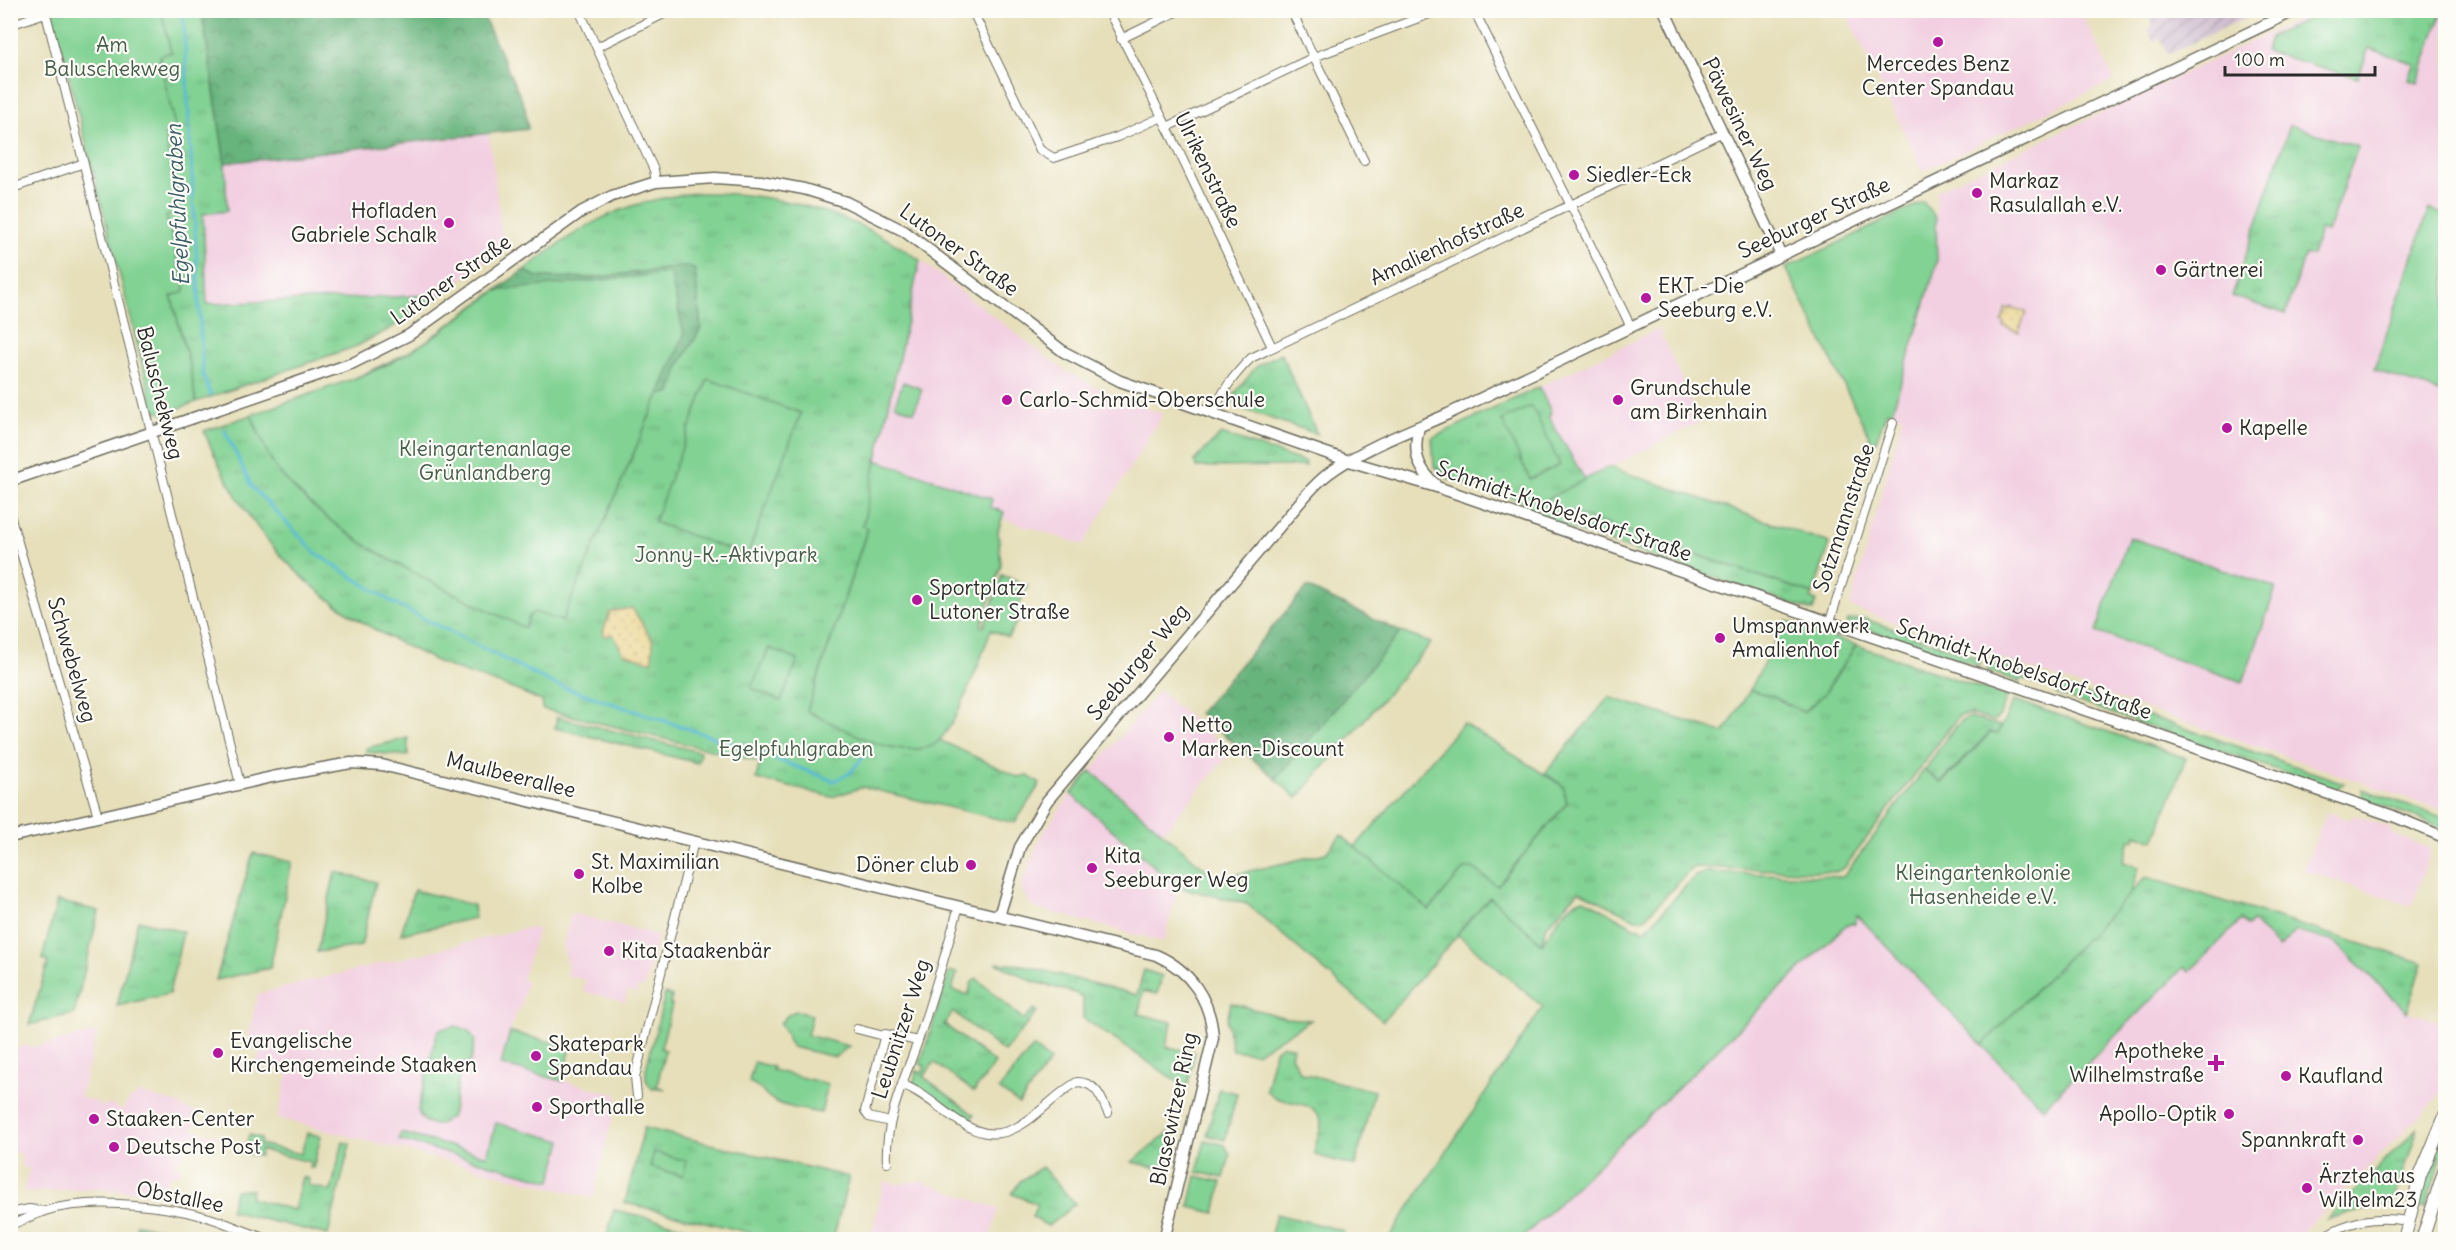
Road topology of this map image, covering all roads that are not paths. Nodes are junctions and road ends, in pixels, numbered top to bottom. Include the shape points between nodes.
1 (579, 10) edge
2 (672, 10) edge
3 (972, 10) edge
4 (1108, 10) edge
5 (1180, 10) edge
6 (1291, 10) edge
7 (1440, 10) edge
8 (1474, 10) edge
9 (1664, 10) edge
10 (2296, 10) edge
11 (45, 12) edge
12 (10, 25) edge
13 (1121, 39) junction
14 (597, 47) junction
15 (1314, 57) junction
16 (1162, 117) junction
17 (1167, 127) junction
18 (1721, 133) junction
19 (1364, 161) dead end
20 (84, 164) junction
21 (656, 182) junction
22 (10, 189) edge
23 (1571, 205) junction
24 (1781, 255) junction
25 (1630, 327) junction
26 (1272, 347) junction
27 (1213, 414) junction
28 (1893, 423) dead end
29 (1419, 427) junction
30 (151, 433) junction
31 (1349, 461) junction
32 (10, 482) edge
33 (1440, 488) junction
34 (10, 516) edge
35 (1829, 624) junction
36 (240, 783) junction
37 (98, 816) junction
38 (10, 837) edge
39 (2445, 838) edge
40 (694, 841) junction
41 (959, 906) junction
42 (999, 916) junction
43 (857, 1029) dead end
44 (884, 1036) junction
45 (918, 1041) junction
46 (903, 1085) junction
47 (637, 1096) dead end
48 (1108, 1113) dead end
49 (2445, 1114) edge
50 (890, 1122) junction
51 (2441, 1136) edge
52 (887, 1163) dead end
53 (2445, 1165) edge
54 (45, 1211) junction
55 (10, 1213) edge
56 (2407, 1221) junction
57 (10, 1225) edge
58 (2427, 1225) junction
59 (270, 1239) edge
60 (1164, 1239) edge
61 (2318, 1239) edge
62 (2404, 1239) edge
63 (2422, 1239) edge

1 - 14 street
2 - 14 street
3 - 16 street via 1040,150 1048,157 1117,137
4 - 13 street, Ulrikenstraße
5 - 13 street
6 - 15 street
7 - 15 street
8 - 23 street
9 - 18 street, Päwesiner Weg
10 - 24 street, Seeburger Straße
11 - 12 street
11 - 20 street, Baluschekweg
13 - 16 street, Ulrikenstraße
14 - 21 street
15 - 17 street
15 - 19 street
16 - 17 street, Ulrikenstraße
17 - 26 street, Ulrikenstraße
18 - 23 street, Amalienhofstraße
18 - 24 street, Päwesiner Weg
20 - 22 street
20 - 30 street, Baluschekweg
21 - 27 street, Lutoner Straße via 747,179 846,202 911,235 1072,357 1132,386
21 - 30 street, Lutoner Straße via 612,196 580,212 409,335 379,352
23 - 25 street
23 - 26 street, Amalienhofstraße
24 - 25 street, Seeburger Straße
25 - 29 street, Seeburger Straße
26 - 27 street, Amalienhofstraße via 1251,358 1232,377
27 - 31 street, Lutoner Straße
28 - 35 street, Sotzmannstraße
29 - 31 street, Seeburger Straße
29 - 33 street via 1415,451 1419,464 1424,475
30 - 32 street, Lutoner Straße
30 - 36 street, Baluschekweg
31 - 33 street, Schmidt-Knobelsdorf-Straße
31 - 42 street, Seeburger Weg via 1320,482 1280,526 1055,790 1024,837
33 - 35 street, Schmidt-Knobelsdorf-Straße
34 - 37 street, Schwebelweg
35 - 39 street, Schmidt-Knobelsdorf-Straße via 2392,816
36 - 37 street, Maulbeerallee
36 - 40 street, Maulbeerallee via 353,763 382,765
37 - 38 street, Maulbeerallee
40 - 41 street, Maulbeerallee
40 - 47 street via 635,1077
41 - 42 street, Maulbeerallee
41 - 45 street, Leubnitzer Weg
42 - 60 street, Blasewitzer Ring via 1156,955 1174,964 1201,993 1210,1016 1211,1050
43 - 44 street
44 - 45 street
44 - 50 street via 865,1111 869,1117
45 - 46 street, Leubnitzer Weg
46 - 48 street via 921,1092 969,1129 988,1136 1014,1129 1077,1082 1087,1082 1096,1089
46 - 50 street, Leubnitzer Weg
49 - 51 main road
50 - 52 street, Leubnitzer Weg
51 - 56 main road via 2420,1176
53 - 58 main road
54 - 55 street, Obstallee
54 - 57 street, Obstallee
54 - 59 street, Obstallee via 106,1204 142,1205 228,1224 240,1232
56 - 58 main road
56 - 61 street via 2361,1220
56 - 62 main road
58 - 63 main road

